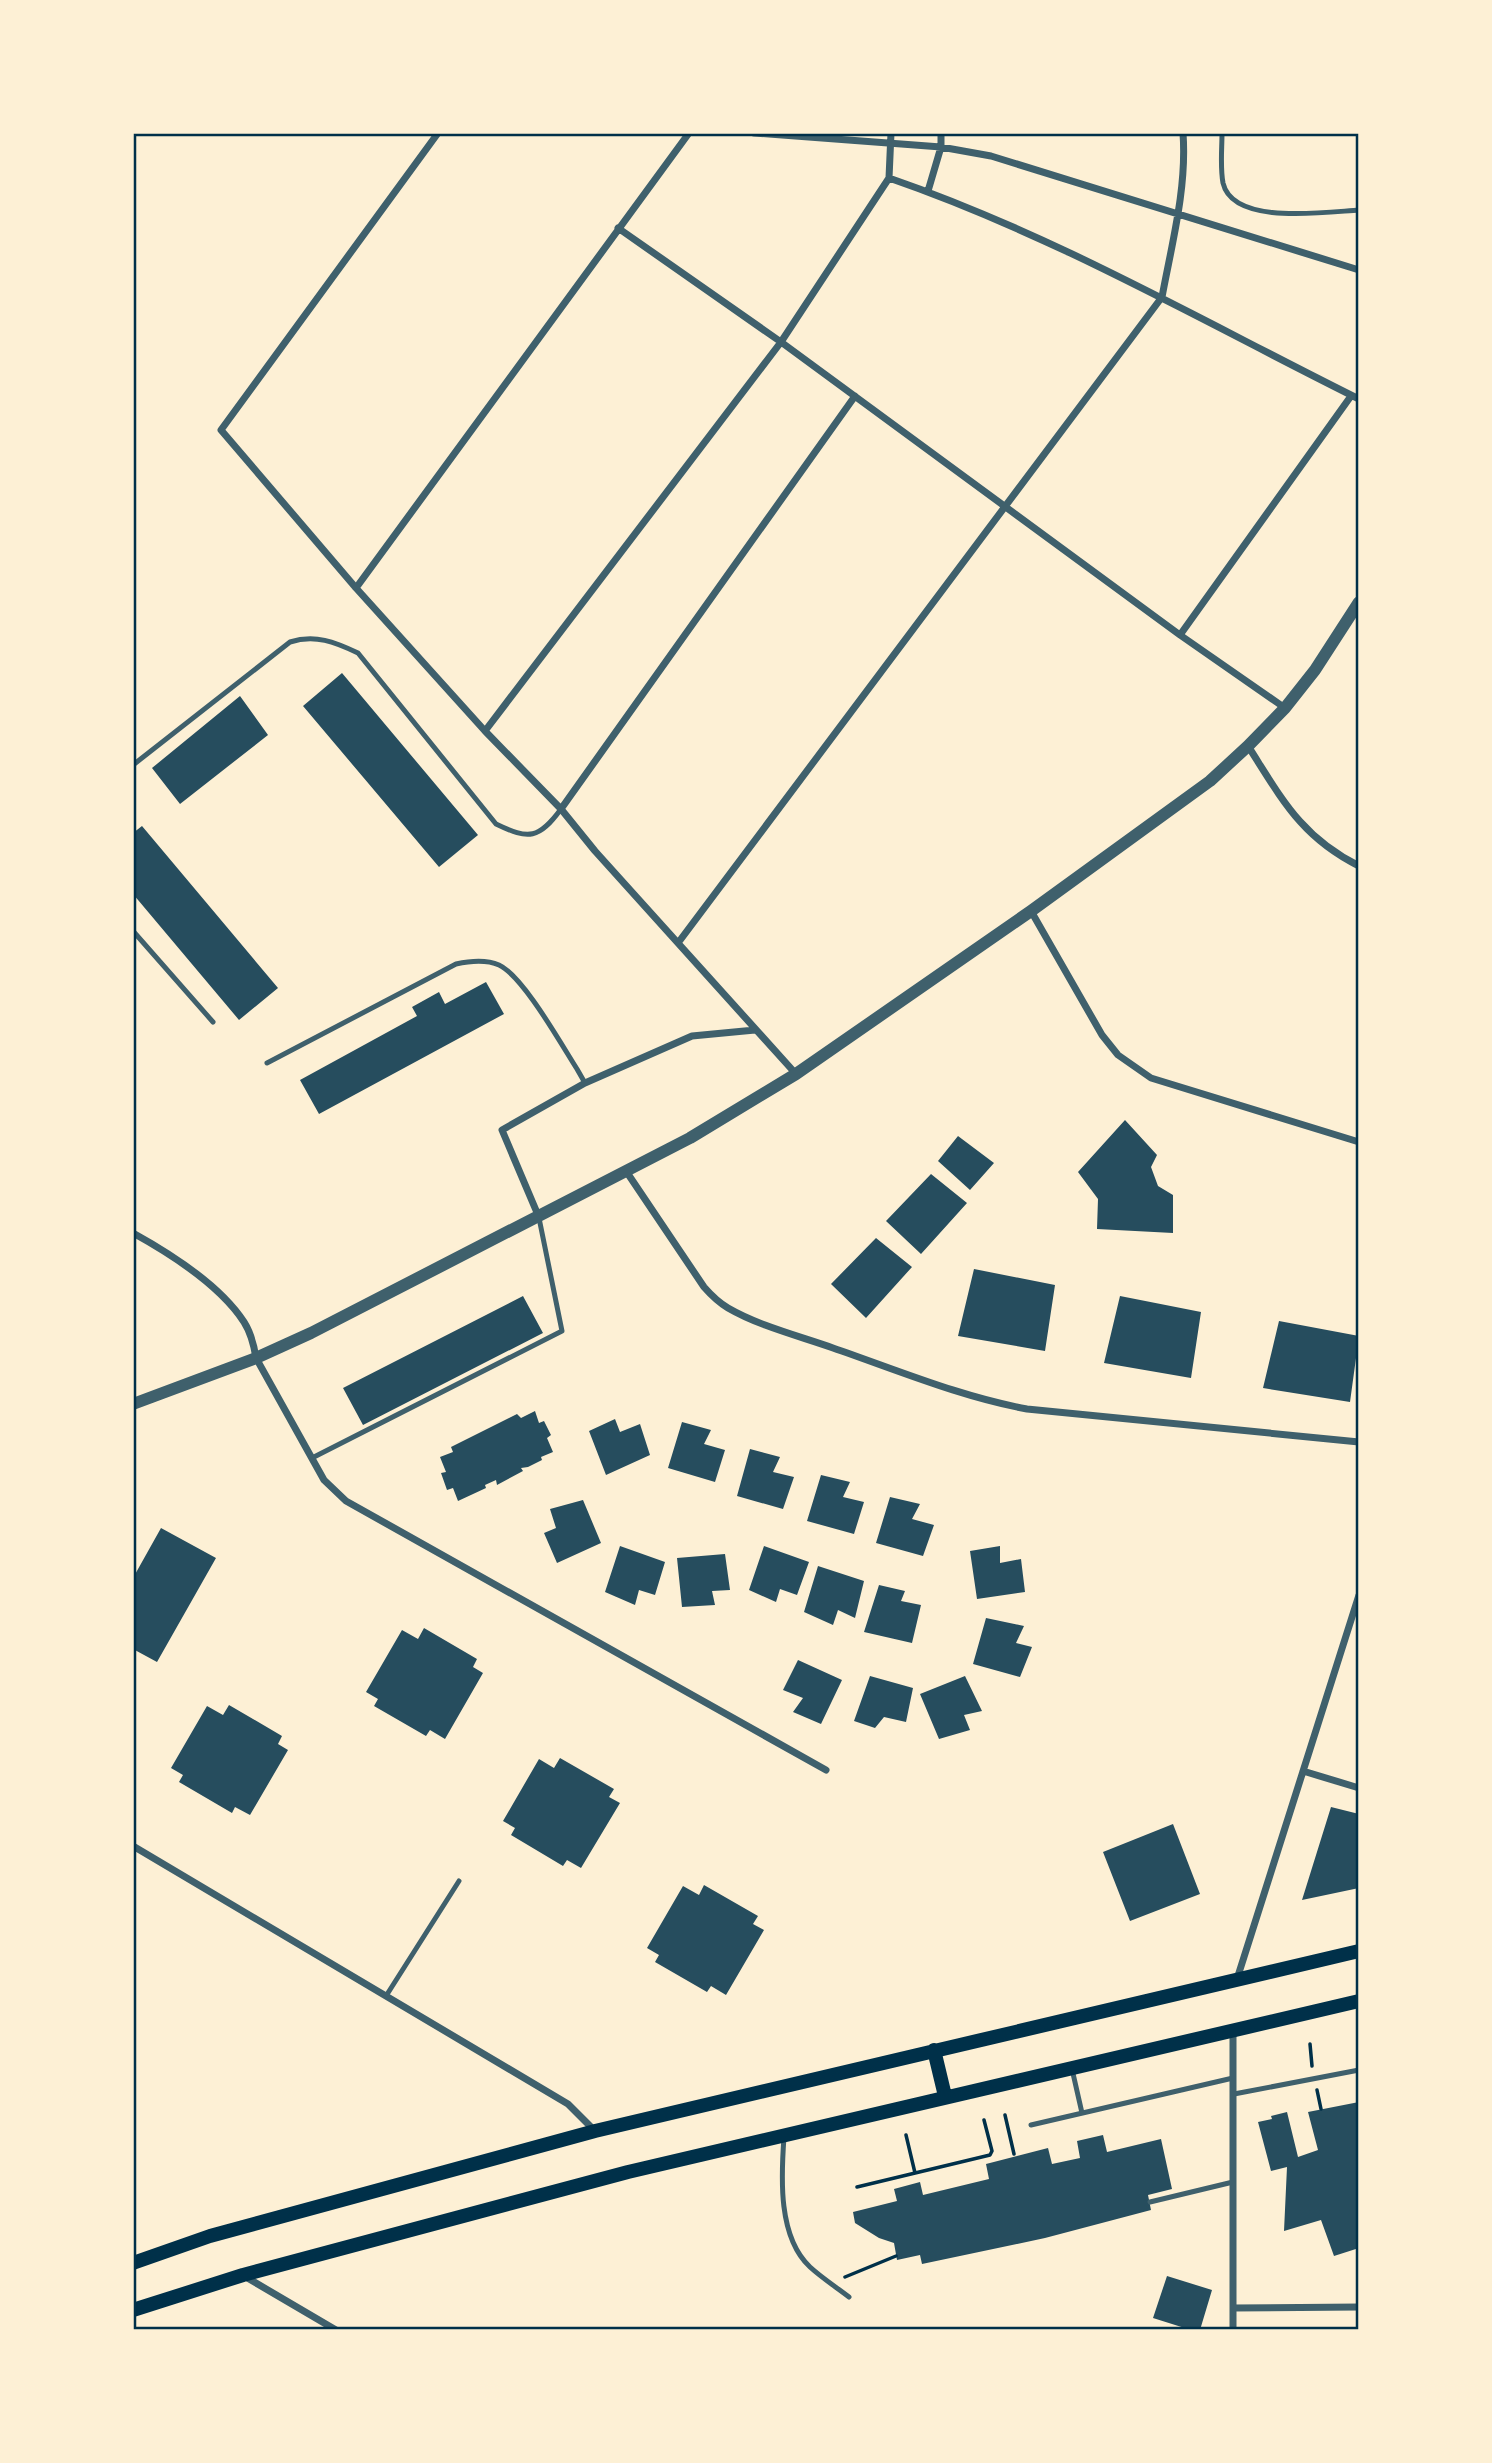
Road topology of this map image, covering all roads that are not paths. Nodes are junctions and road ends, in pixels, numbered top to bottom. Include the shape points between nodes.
1 (438, 133) edge
2 (689, 133) edge
3 (754, 133) edge
4 (891, 133) edge
5 (941, 133) edge
6 (1183, 133) edge
7 (1222, 133) edge
8 (892, 143) junction
9 (942, 147) junction
10 (889, 178) junction
11 (928, 191) junction
12 (1359, 210) edge
13 (1177, 215) junction
14 (618, 228) junction
15 (1359, 270) edge
16 (1162, 297) junction
17 (782, 342) junction
18 (855, 396) junction
19 (1355, 398) edge
20 (1004, 506) junction
21 (356, 588) junction
22 (1359, 602) edge
23 (1180, 635) junction
24 (1285, 708) junction
25 (485, 731) junction
26 (1248, 746) junction
27 (133, 765) edge
28 (561, 809) junction
29 (1359, 866) edge
30 (1031, 911) junction
31 (133, 931) edge
32 (678, 943) junction
33 (214, 1022) dead end
34 (755, 1030) junction
35 (267, 1063) dead end
36 (796, 1074) junction
37 (584, 1083) junction
38 (1359, 1142) edge
39 (626, 1171) junction
40 (538, 1215) junction
41 (133, 1233) edge
42 (256, 1358) junction
43 (133, 1404) edge
44 (1359, 1442) edge
45 (312, 1458) junction
46 (1359, 1595) edge
47 (825, 1770) dead end
48 (1303, 1771) junction
49 (1359, 1788) edge
50 (133, 1846) edge
51 (459, 1881) dead end
52 (1359, 1951) edge
53 (1237, 1979) junction
54 (386, 1996) junction
55 (1359, 2001) edge
56 (1233, 2030) junction
57 (934, 2050) junction
58 (1071, 2067) junction
59 (1359, 2070) edge
60 (1233, 2078) junction
61 (1234, 2094) junction
62 (945, 2096) junction
63 (1082, 2113) junction
64 (1031, 2125) dead end
65 (595, 2132) junction
66 (785, 2134) junction
67 (1233, 2182) junction
68 (1150, 2202) dead end
69 (133, 2263) edge
70 (243, 2276) junction
71 (849, 2297) dead end
72 (1359, 2307) edge
73 (133, 2308) edge
74 (1233, 2308) junction
75 (336, 2330) edge
76 (1233, 2330) edge

1 - 21 street via 220,430
2 - 14 street
3 - 8 street
4 - 8 street
5 - 9 street
6 - 13 street
7 - 12 lane via 1223,183 1237,204 1251,210 1305,214
8 - 9 street
8 - 10 street
9 - 11 street
9 - 13 street via 1015,162
10 - 11 street
10 - 17 street
11 - 16 street via 1064,248
13 - 15 street
13 - 16 street
14 - 17 street
14 - 21 street
16 - 19 street
16 - 20 street
17 - 18 street
17 - 25 street
18 - 20 street
18 - 28 street
19 - 23 street
20 - 23 street
20 - 32 street
21 - 25 street
22 - 24 street
23 - 24 street
24 - 26 street
25 - 28 street
26 - 29 street via 1295,818 1315,839
26 - 30 street via 1210,781
27 - 28 lane via 290,642 304,637 331,640 358,653 496,824 517,834 538,834
28 - 32 street
30 - 36 street
30 - 38 street via 1102,1035 1128,1064 1171,1085
31 - 33 lane
32 - 34 street
34 - 36 street
34 - 37 street via 692,1036
35 - 37 lane via 456,964 477,960 499,965 518,981
36 - 39 street
37 - 40 street via 502,1130
39 - 40 street
39 - 44 street via 709,1293 729,1309 760,1322 1000,1404
40 - 42 street
40 - 45 lane via 562,1331
41 - 42 street via 179,1261 225,1301 244,1321
42 - 43 street
42 - 45 street
45 - 47 street via 324,1480 358,1508
46 - 48 street
48 - 49 street
48 - 53 street
50 - 54 street
51 - 54 lane
52 - 53 main road
53 - 57 main road
54 - 65 street via 568,2104
55 - 56 main road
56 - 58 main road
56 - 60 street
57 - 62 main road
57 - 65 main road
58 - 62 main road
58 - 63 lane
59 - 61 lane
60 - 61 street
60 - 63 lane
61 - 67 street
62 - 66 main road
63 - 64 lane
65 - 69 main road via 210,2236
66 - 70 main road
66 - 71 lane via 782,2196 792,2239 809,2266
67 - 68 lane
67 - 74 street
70 - 73 main road
70 - 75 street
72 - 74 street
74 - 76 street

